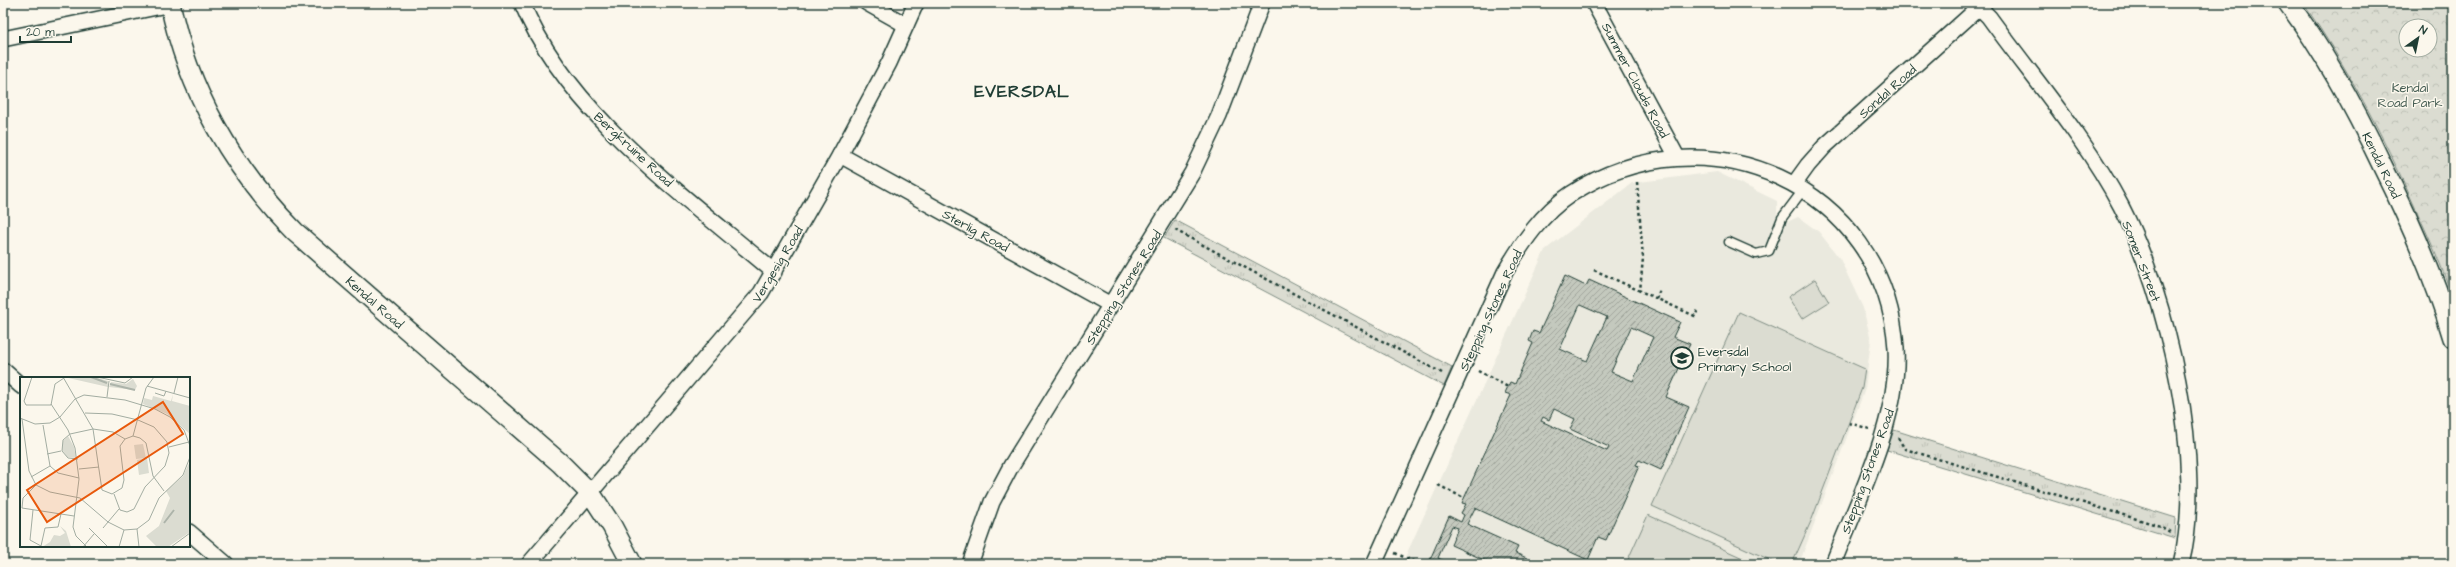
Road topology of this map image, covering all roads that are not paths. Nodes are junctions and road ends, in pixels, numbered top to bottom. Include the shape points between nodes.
1 (522, 3) edge
2 (867, 3) edge
3 (916, 3) edge
4 (1262, 3) edge
5 (1594, 3) edge
6 (2288, 3) edge
7 (170, 4) edge
8 (1979, 4) edge
9 (906, 25) junction
10 (3, 39) edge
11 (840, 155) junction
12 (1677, 157) junction
13 (1799, 186) junction
14 (1729, 242) dead end
15 (774, 272) junction
16 (1111, 305) junction
17 (2453, 338) edge
18 (3, 370) edge
19 (20, 385) edge
20 (591, 494) junction
21 (190, 533) edge
22 (226, 564) edge
23 (529, 564) edge
24 (632, 564) edge
25 (970, 564) edge
26 (1374, 564) edge
27 (1833, 564) edge
28 (2181, 564) edge

1 - 15 street, Bergkruine Road via 541,45 590,110 657,172
2 - 9 street
3 - 9 street, Vergesig Road
4 - 16 street, Stepping Stones Road via 1209,141
5 - 12 street, Summer Clouds Road
6 - 17 street, Kendal Road via 2336,74 2367,133 2422,248
7 - 10 street
7 - 20 street, Kendal Road via 190,72 206,109 237,163 275,212 560,462
8 - 13 street, Sondal Road via 1824,147
8 - 28 street, Somer Street via 2093,159 2121,206 2137,244 2163,318 2179,387 2188,481 2186,542
9 - 11 street, Vergesig Road
11 - 15 street, Vergesig Road
11 - 16 street, Sterlig Road
12 - 13 street, Stepping Stones Road via 1720,159 1757,168
12 - 26 street, Stepping Stones Road via 1635,164 1597,178 1570,194 1538,224 1519,247 1505,272
13 - 14 lane via 1782,218 1769,251 1756,254
13 - 27 street, Stepping Stones Road via 1834,216 1857,242 1871,264 1886,300 1894,331 1895,382 1887,423
15 - 20 street, Vergesig Road via 745,314
16 - 25 street, Stepping Stones Road via 1004,478 983,524
18 - 19 street
20 - 23 street, Vergesig Road
20 - 24 street, Kendal Road
21 - 22 street

